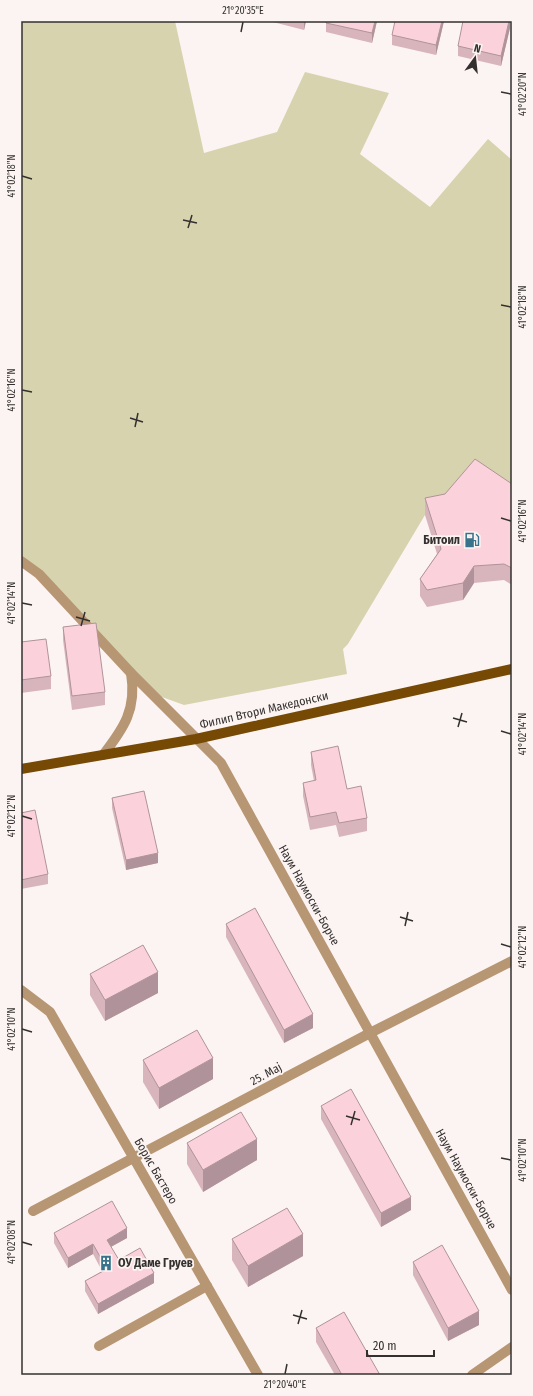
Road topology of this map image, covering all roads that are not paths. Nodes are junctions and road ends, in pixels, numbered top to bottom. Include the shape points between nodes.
1 (21, 561) edge
2 (512, 669) edge
3 (131, 673) junction
4 (196, 739) junction
5 (103, 755) junction
6 (21, 769) edge
7 (512, 961) edge
8 (21, 990) edge
9 (370, 1033) junction
10 (134, 1158) junction
11 (33, 1211) dead end
12 (207, 1286) junction
13 (512, 1290) edge
14 (99, 1346) dead end
15 (512, 1347) edge
16 (258, 1375) edge
17 (472, 1375) edge

1 - 3 street, Наум Наумоски-Борче via 39,574
2 - 4 main road, Филип Втори Македонски
3 - 4 street, Наум Наумоски-Борче
3 - 5 street via 134,688 128,716 121,733
4 - 5 main road, Филип Втори Македонски
4 - 9 street, Наум Наумоски-Борче via 221,763
5 - 6 main road, Филип Втори Македонски
7 - 9 street, 25. Мај
8 - 10 street, Борис Бастеро via 50,1012
9 - 10 street, 25. Мај
9 - 13 street, Наум Наумоски-Борче
10 - 11 street, 25. Мај
10 - 12 street, Борис Бастеро
12 - 14 street
12 - 16 street, Борис Бастеро
15 - 17 street

